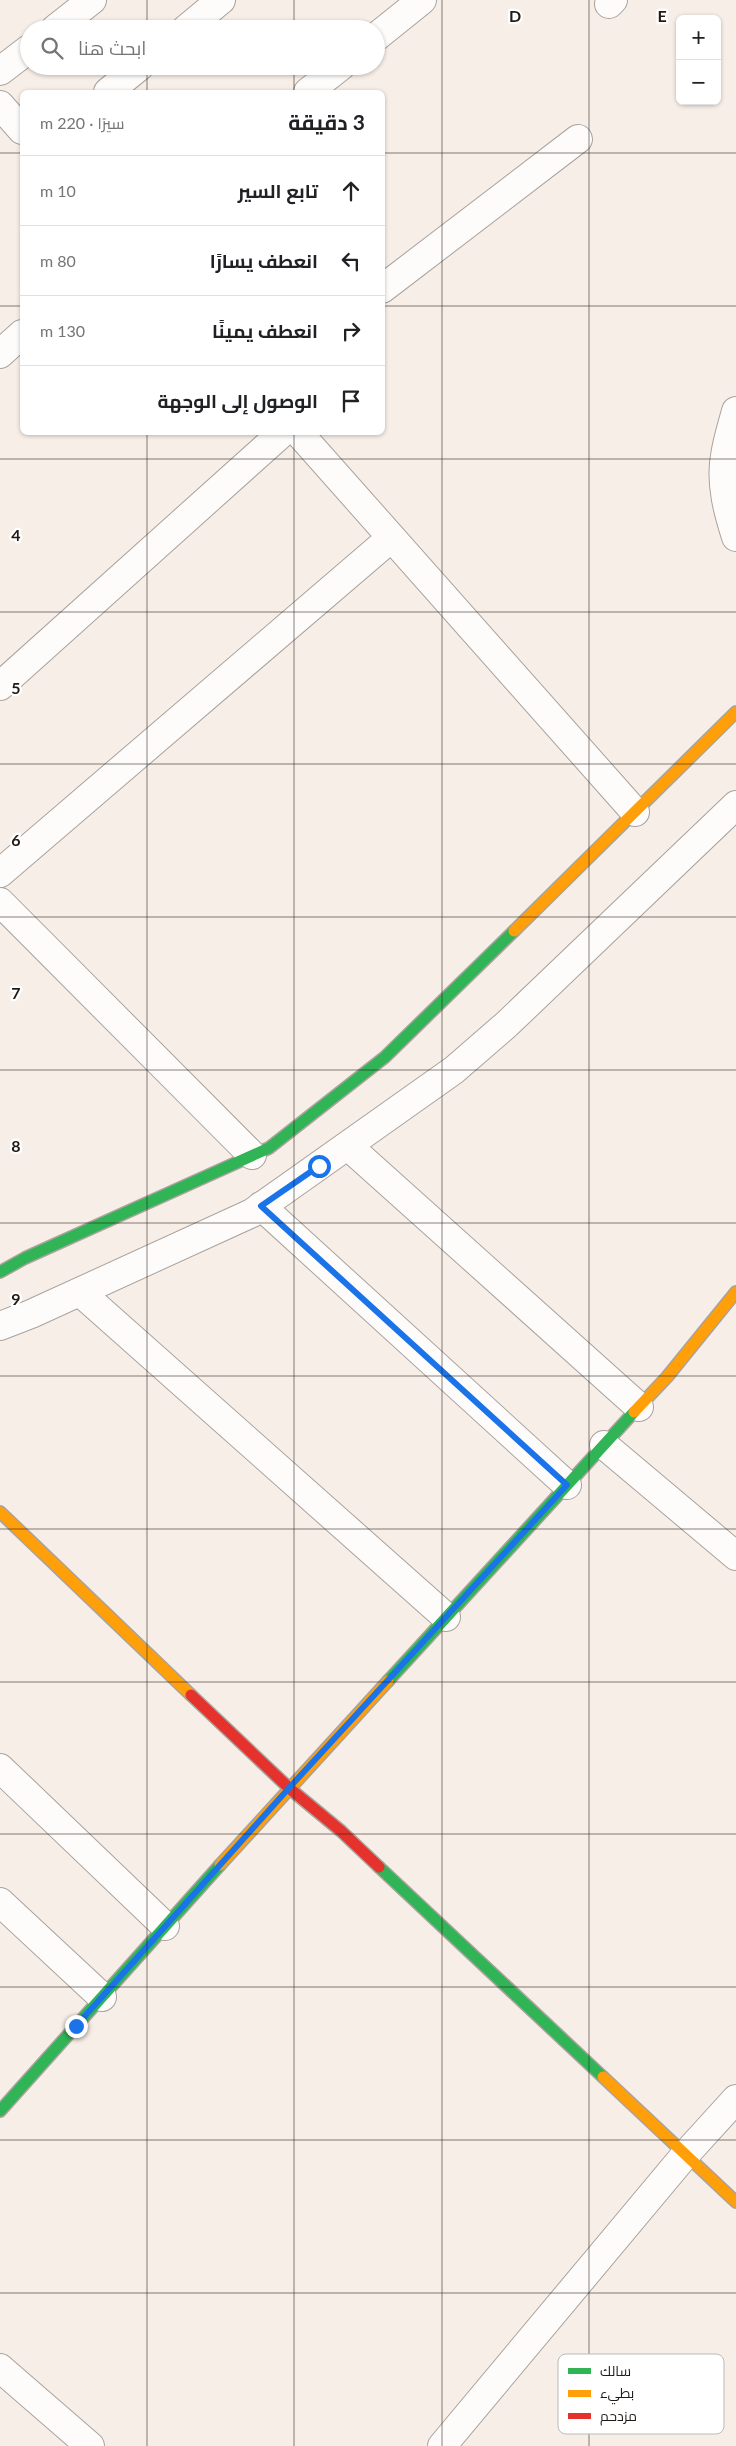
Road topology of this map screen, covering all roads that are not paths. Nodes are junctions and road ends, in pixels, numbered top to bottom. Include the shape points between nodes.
1 (92, 0) edge
2 (221, 0) edge
3 (422, 0) edge
4 (66, 20) edge
5 (197, 20) edge
6 (385, 30) edge
7 (20, 56) edge
8 (0, 71) edge
9 (129, 75) edge
10 (330, 75) edge
11 (110, 90) edge
12 (311, 90) edge
13 (0, 105) edge
14 (20, 128) edge
15 (578, 139) dead end
16 (385, 287) edge
17 (20, 336) edge
18 (0, 354) edge
19 (736, 411) edge
20 (280, 435) edge
21 (301, 435) edge
22 (392, 538) junction
23 (736, 538) edge
24 (0, 686) edge
25 (736, 712) edge
26 (736, 805) edge
27 (635, 812) junction
28 (0, 872) edge
29 (0, 902) edge
30 (348, 1146) junction
31 (252, 1156) junction
32 (261, 1206) junction
33 (0, 1272) edge
34 (80, 1292) junction
35 (736, 1292) edge
36 (0, 1326) edge
37 (639, 1407) junction
38 (604, 1445) junction
39 (567, 1485) junction
40 (0, 1512) edge
41 (736, 1556) edge
42 (446, 1617) junction
43 (0, 1768) edge
44 (289, 1788) junction
45 (0, 1902) edge
46 (165, 1926) junction
47 (102, 1997) junction
48 (736, 2098) edge
49 (0, 2111) edge
50 (685, 2155) junction
51 (736, 2202) edge
52 (0, 2368) edge
53 (90, 2446) edge
54 (442, 2446) edge

1 - 4 street
2 - 5 street
3 - 6 street
7 - 8 street
9 - 11 street
10 - 12 street
13 - 14 street
15 - 16 street
17 - 18 street
19 - 23 street via 723,475
20 - 24 street
21 - 22 street
22 - 27 street
22 - 28 street
25 - 27 street
26 - 30 street via 507,1024 454,1070
27 - 31 street via 385,1057 269,1148
29 - 31 street
30 - 32 street
30 - 37 street
31 - 33 street
32 - 34 street
32 - 39 street
34 - 36 street
34 - 42 street
35 - 37 street
37 - 38 street
38 - 39 street
38 - 41 street
39 - 42 street
40 - 44 street
42 - 44 street
43 - 46 street
44 - 46 street
44 - 50 street via 341,1830
45 - 47 street
46 - 47 street
47 - 49 street
48 - 50 street
50 - 51 street
50 - 54 street
52 - 53 street

